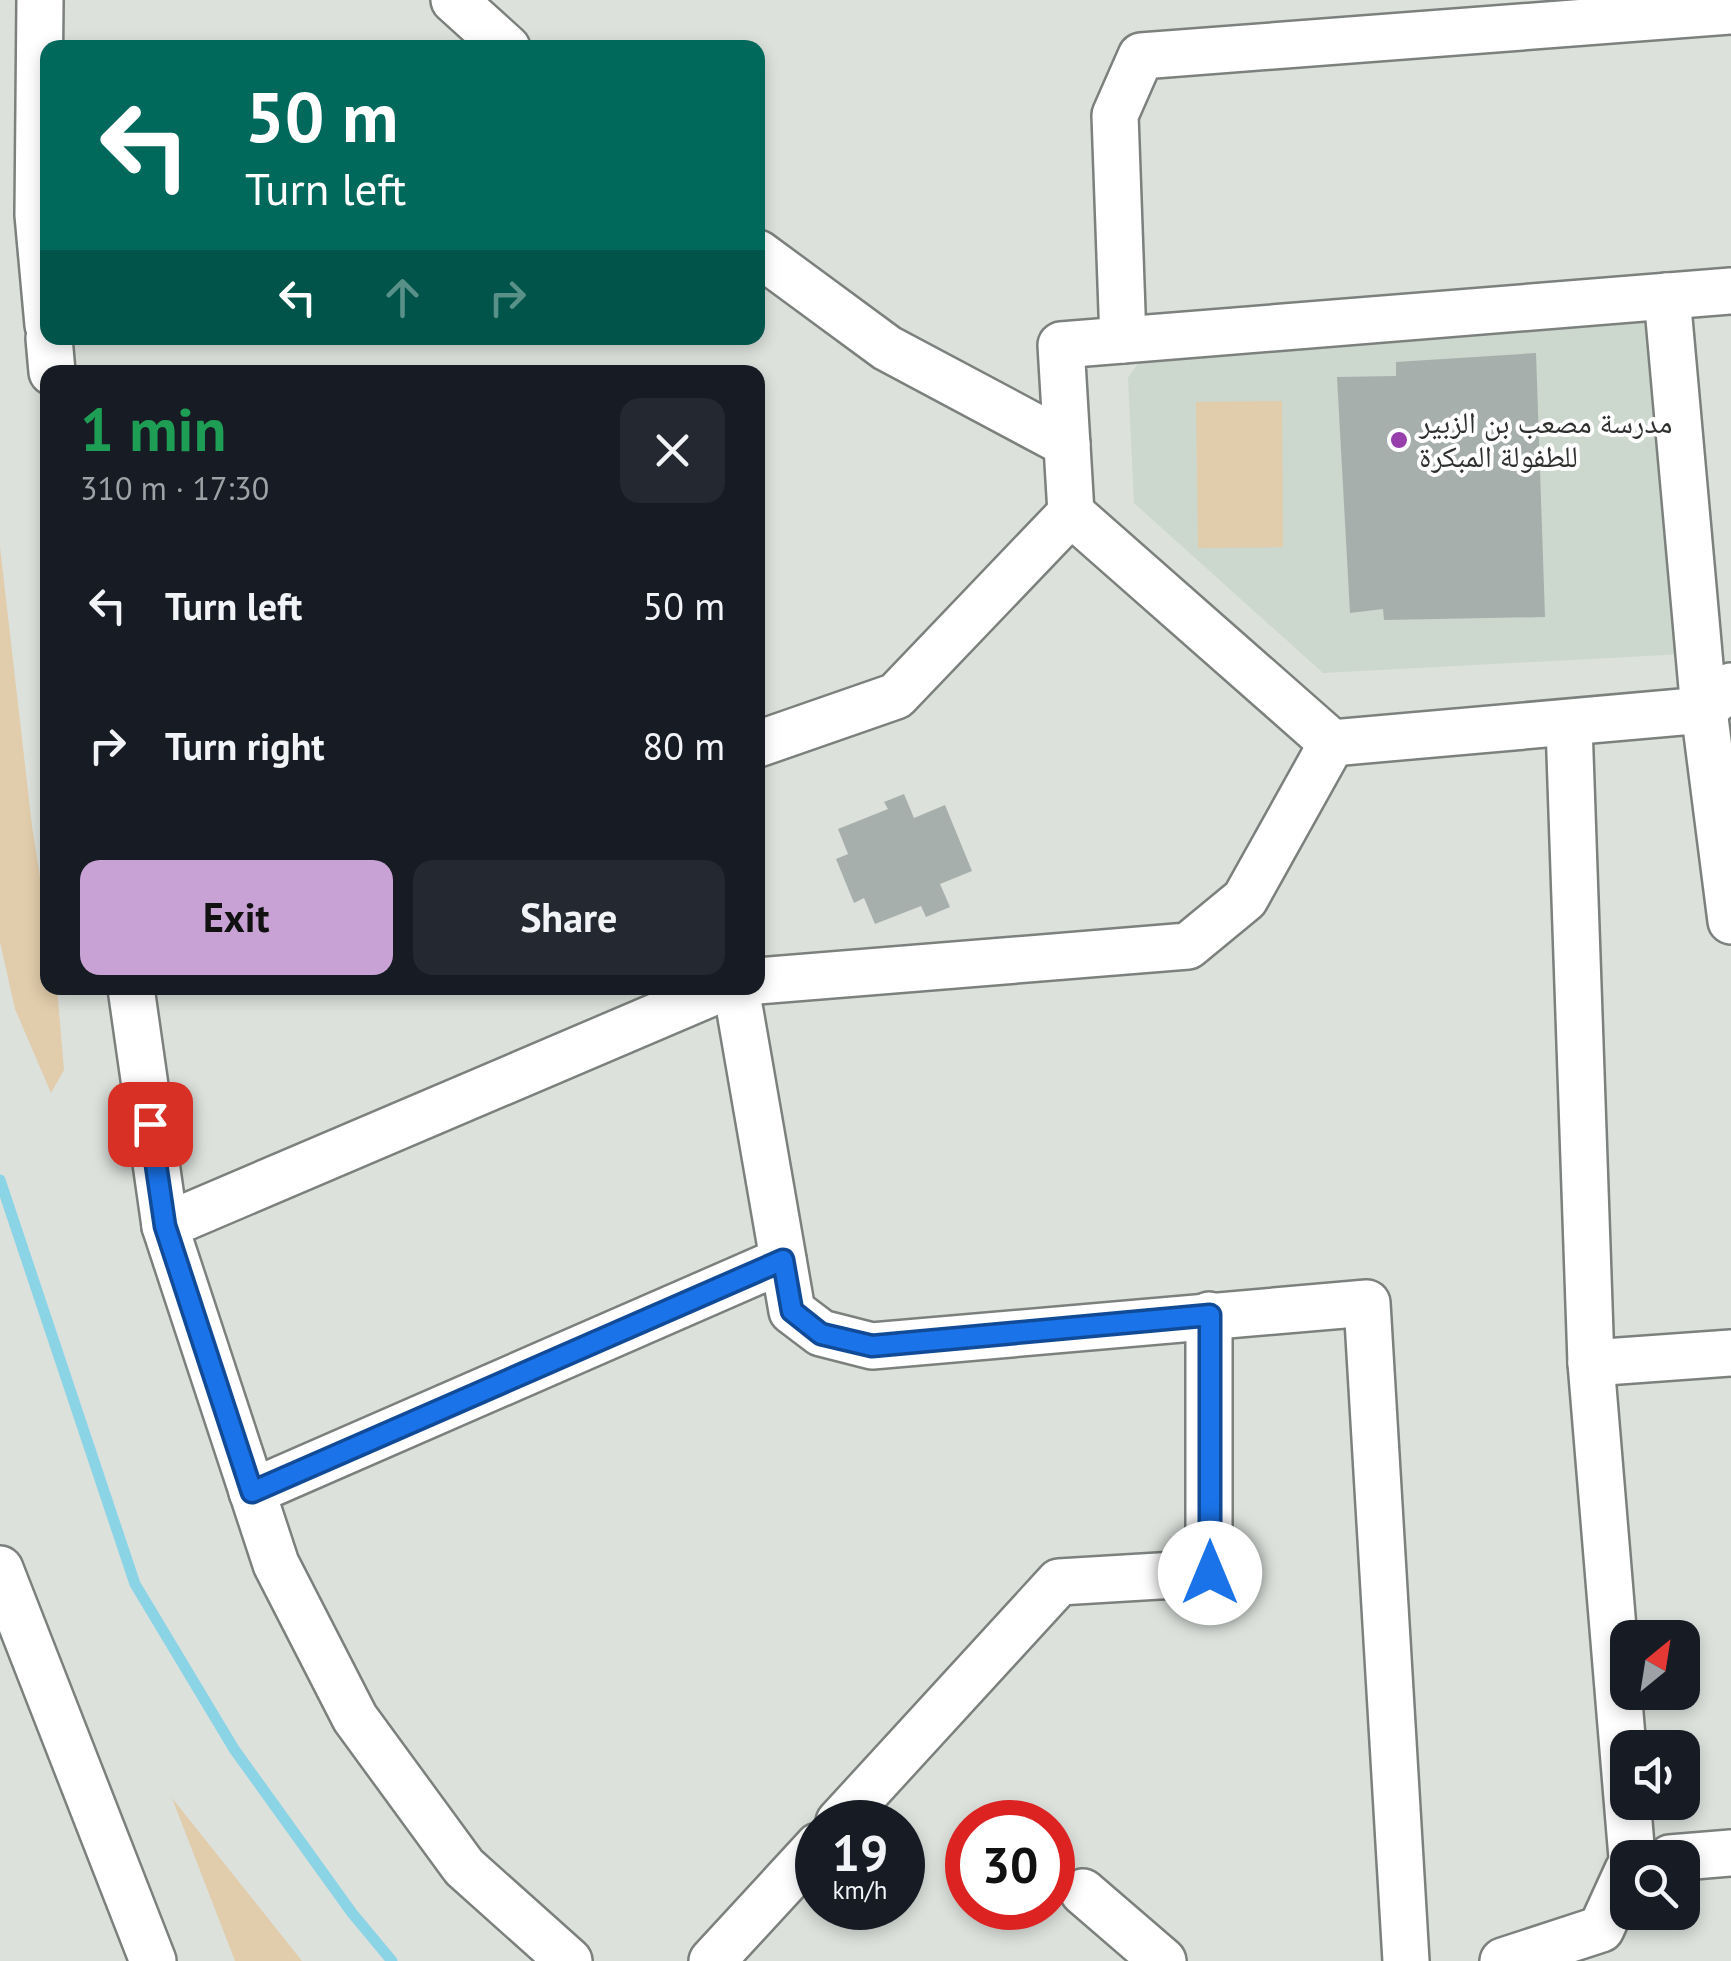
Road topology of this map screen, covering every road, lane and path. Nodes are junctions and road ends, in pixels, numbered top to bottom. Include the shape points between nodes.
1 (40, 0) edge
2 (454, 0) edge
3 (1731, 11) edge
4 (498, 40) edge
5 (40, 237) edge
6 (765, 258) edge
7 (1731, 290) edge
8 (1667, 296) junction
9 (1122, 340) junction
10 (1067, 444) junction
11 (1072, 513) junction
12 (1718, 698) edge
13 (1569, 725) junction
14 (765, 742) edge
15 (1332, 743) junction
16 (1731, 921) edge
17 (765, 979) edge
18 (132, 995) edge
19 (707, 995) edge
20 (737, 995) edge
21 (165, 1226) junction
22 (783, 1260) junction
23 (1210, 1315) junction
24 (1731, 1354) edge
25 (1591, 1363) junction
26 (252, 1492) junction
27 (0, 1569) edge
28 (19, 1665) edge
29 (859, 1800) edge
30 (1631, 1840) edge
31 (1731, 1853) edge
32 (1700, 1856) edge
33 (795, 1871) edge
34 (1083, 1892) dead end
35 (1610, 1908) edge
36 (153, 1961) edge
37 (569, 1961) edge
38 (712, 1961) edge
39 (1163, 1961) edge
40 (1406, 1961) edge
41 (1503, 1961) edge

1 - 5 street
2 - 4 street
3 - 9 street via 1142,56 1115,115
6 - 10 street via 887,348
7 - 8 street
8 - 9 street
8 - 12 street
9 - 10 street via 1061,345
10 - 11 street
11 - 14 street via 896,696
11 - 15 street
12 - 13 street
12 - 16 street
13 - 15 street
13 - 25 street
15 - 17 street via 1245,899 1188,946
18 - 21 street
19 - 21 street
20 - 22 street
21 - 26 street
22 - 23 street via 792,1311 821,1334 872,1346
22 - 26 street
23 - 29 street via 1210,1573 1059,1582
23 - 40 street via 1367,1302
24 - 25 street
25 - 30 street
26 - 37 street via 276,1564 355,1718 464,1867
27 - 28 street
28 - 36 street
31 - 32 street
33 - 38 street
34 - 39 street
35 - 41 street via 1600,1929

